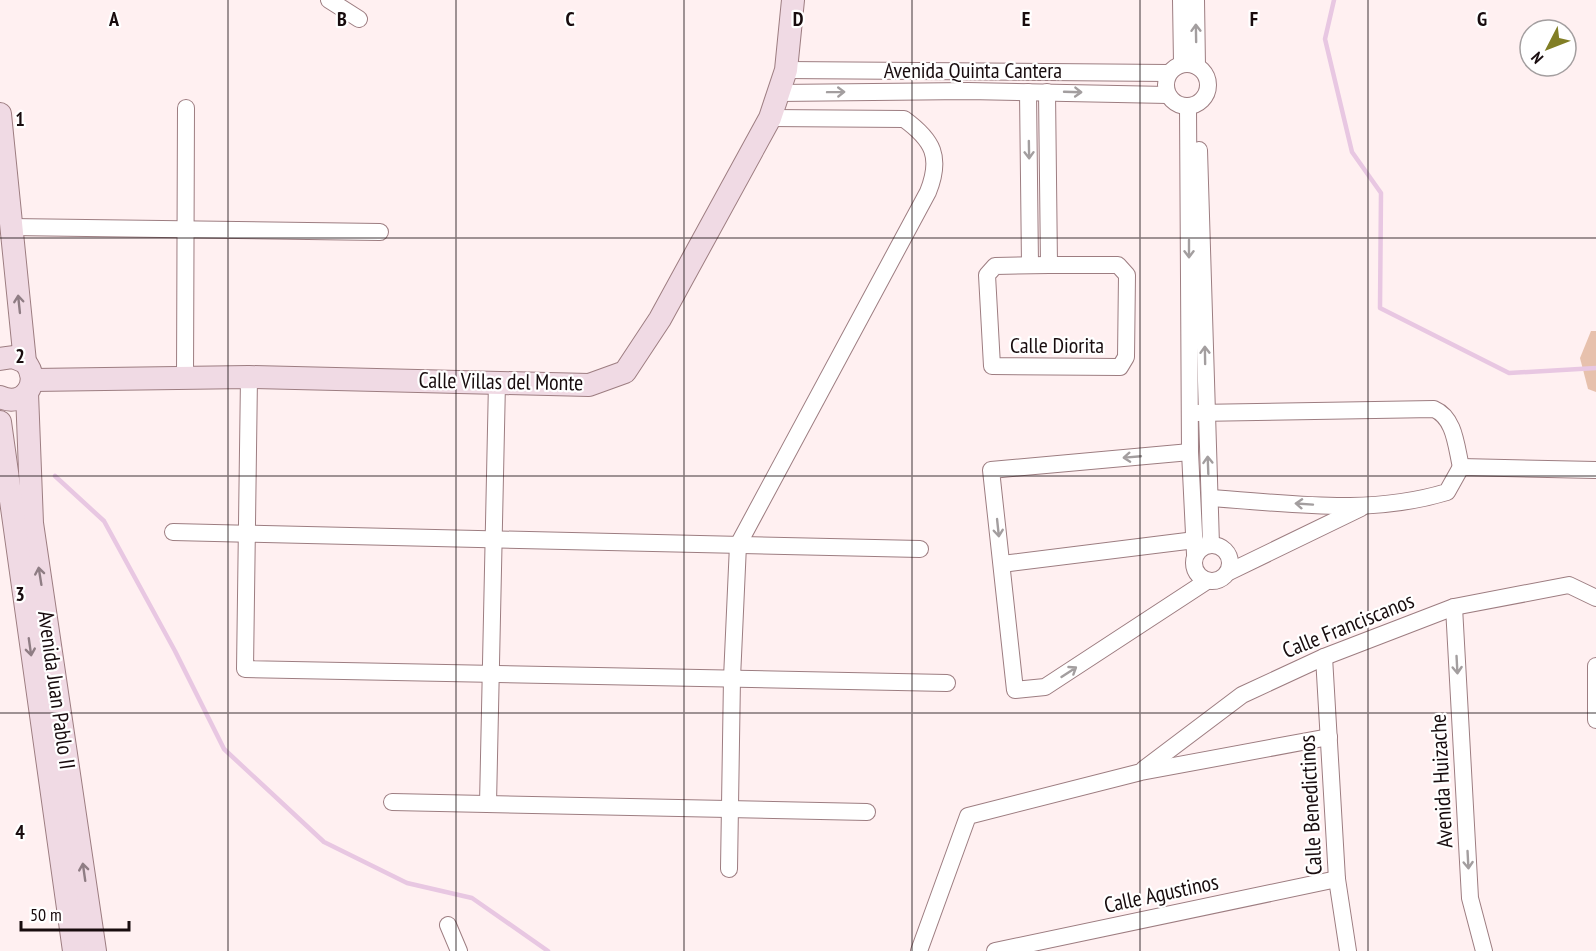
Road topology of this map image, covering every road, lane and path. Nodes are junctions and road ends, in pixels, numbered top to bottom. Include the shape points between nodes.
1 (329, 0) edge
2 (793, 0) edge
3 (1181, 0) edge
4 (1196, 0) edge
5 (359, 19) dead end
6 (1182, 67) junction
7 (786, 70) junction
8 (1028, 92) junction
9 (1047, 92) junction
10 (778, 93) junction
11 (1168, 95) junction
12 (1193, 105) junction
13 (186, 108) dead end
14 (0, 114) edge
15 (770, 118) junction
16 (11, 227) junction
17 (186, 229) junction
18 (380, 232) dead end
19 (1030, 265) junction
20 (1049, 265) junction
21 (0, 359) edge
22 (249, 377) junction
23 (28, 378) junction
24 (185, 378) junction
25 (497, 382) junction
26 (0, 397) edge
27 (1198, 413) junction
28 (0, 422) edge
29 (1190, 452) junction
30 (1461, 467) junction
31 (1596, 470) edge
32 (1210, 498) junction
33 (1362, 508) junction
34 (174, 532) dead end
35 (247, 534) junction
36 (7, 536) edge
37 (494, 539) junction
38 (738, 545) junction
39 (1200, 546) junction
40 (920, 549) dead end
41 (1002, 564) junction
42 (1228, 572) junction
43 (1207, 581) junction
44 (1596, 598) edge
45 (1454, 607) junction
46 (1324, 657) junction
47 (1596, 666) edge
48 (490, 674) junction
49 (732, 678) junction
50 (946, 682) dead end
51 (1596, 720) edge
52 (1329, 737) junction
53 (1141, 772) junction
54 (392, 802) dead end
55 (488, 804) junction
56 (730, 809) junction
57 (867, 812) dead end
58 (729, 870) dead end
59 (1337, 879) junction
60 (448, 925) dead end
61 (74, 951) edge
62 (95, 951) edge
63 (459, 951) edge
64 (919, 951) edge
65 (995, 951) edge
66 (1348, 951) edge
67 (1484, 951) edge

1 - 5 street
2 - 7 main road, Calle Villas del Monte
3 - 6 street
6 -> 4 street
6 - 7 street, Avenida Quinta Cantera
6 - 11 street via 1166,84
6 - 12 street via 1205,74 1208,84 1206,95
7 - 10 main road, Calle Villas del Monte
8 - 9 street, Avenida Quinta Cantera
10 -> 8 street, Avenida Quinta Cantera
8 -> 19 street
9 -> 11 street, Avenida Quinta Cantera
9 - 20 street
10 - 15 main road, Calle Villas del Monte
11 - 12 street via 1176,104
12 - 27 street
13 - 17 street
14 - 16 main road, Avenida Juan Pablo II
15 - 25 main road, Calle Villas del Monte via 660,319 625,372 589,385
15 - 38 street via 904,119 921,131 934,152 935,174
16 - 17 street
23 -> 16 main road, Avenida Juan Pablo II
17 - 18 street
17 - 24 street
19 - 20 street, Calle Diorita
19 - 20 street, Calle Diorita via 995,266 987,275 992,366 1120,367 1126,357 1124,269
21 - 23 main road via 13,357
22 - 24 main road, Calle Villas del Monte
22 - 25 main road, Calle Villas del Monte
22 - 35 street
23 - 24 main road, Calle Villas del Monte
23 - 26 main road via 16,400
62 -> 23 main road, Avenida Juan Pablo II via 32,523
25 - 37 street
27 - 29 street
27 - 30 street via 1434,409 1449,421
32 -> 27 street
28 - 36 main road, Avenida Juan Pablo II
29 - 39 street
29 -> 41 street via 991,470
30 - 31 street
30 - 33 street via 1447,492
33 -> 32 street
32 - 39 street
33 - 42 street
34 - 35 street
35 - 37 street
35 - 48 street via 245,669
36 -> 61 main road, Avenida Juan Pablo II
37 - 38 street
37 - 48 street
38 - 40 street
38 - 49 street
39 - 41 street
39 - 42 street via 1217,546 1228,553
39 - 43 street via 1194,568
41 -> 43 street via 1015,690 1045,687
42 - 43 street via 1219,580
44 - 45 street, Calle Franciscanos via 1569,585
45 - 46 street, Calle Franciscanos
45 -> 67 street, Avenida Huizache via 1470,898
46 - 52 street, Calle Benedictinos
46 - 53 street, Calle Franciscanos via 1242,695
47 - 51 street
48 - 49 street
48 - 55 street
49 - 50 street
49 - 56 street
52 - 53 street, Calle Franciscanos
52 - 59 street, Calle Benedictinos
53 - 64 street, Calle Franciscanos via 968,816
54 - 55 street
55 - 56 street
56 - 57 street
56 - 58 street
59 - 65 street, Calle Agustinos
59 - 66 street, Calle Benedictinos
60 - 63 street

